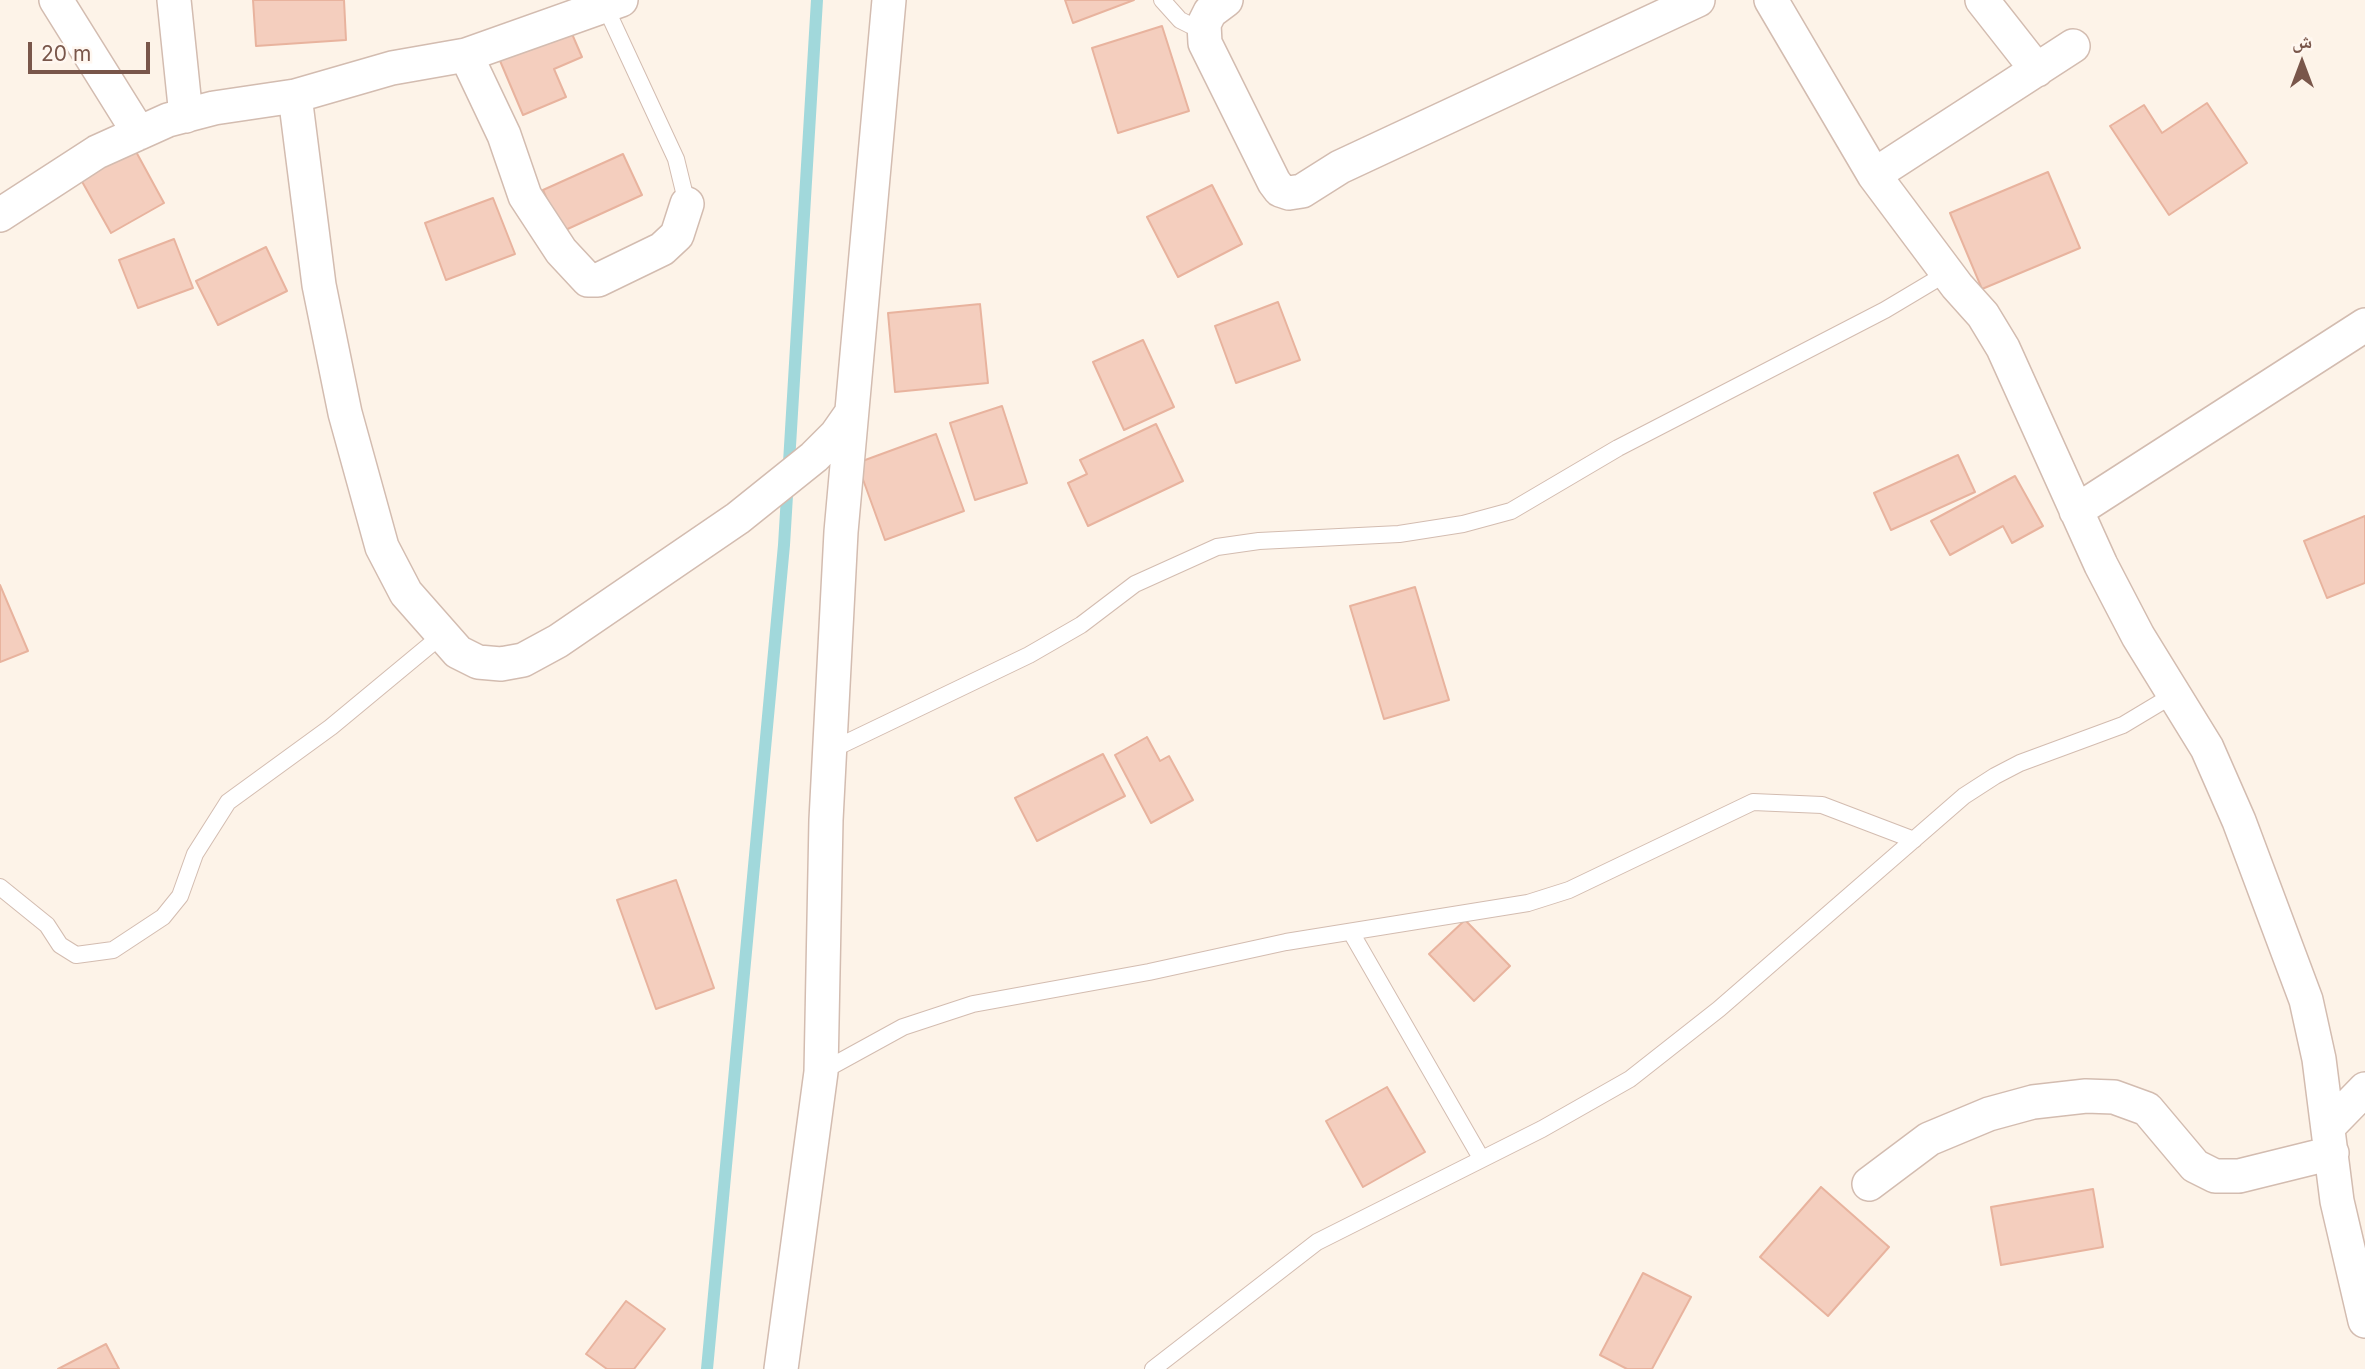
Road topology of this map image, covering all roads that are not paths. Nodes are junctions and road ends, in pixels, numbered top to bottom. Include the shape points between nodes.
1 (56, 0) edge
2 (174, 0) edge
3 (889, 0) edge
4 (1162, 0) edge
5 (1698, 0) edge
6 (1771, 0) edge
7 (1982, 0) edge
8 (613, 3) edge
9 (1215, 12) edge
10 (2073, 46) dead end
11 (466, 55) junction
12 (2038, 70) junction
13 (295, 96) junction
14 (186, 116) junction
15 (139, 132) junction
16 (1874, 175) junction
17 (687, 204) joint
18 (0, 215) edge
19 (1947, 273) junction
20 (2365, 325) edge
21 (850, 415) junction
22 (2076, 510) junction
23 (442, 635) junction
24 (2173, 695) junction
25 (829, 751) junction
26 (1914, 840) junction
27 (0, 887) edge
28 (1352, 934) junction
29 (821, 1072) junction
30 (2365, 1089) edge
31 (2330, 1140) junction
32 (1481, 1158) junction
33 (1869, 1184) dead end
34 (2365, 1321) edge
35 (781, 1369) edge
36 (1153, 1369) edge

1 - 15 street
2 - 14 street
3 - 21 street
4 - 9 lane via 1180,20 1191,24
5 - 9 street via 1340,167 1302,191 1289,193 1274,183 1205,43
6 - 16 street
7 - 12 street
8 - 11 street
8 - 17 lane via 676,159
10 - 12 street
11 - 13 street via 392,68
11 - 17 street via 504,135 525,196 561,251 588,279 598,279 662,249 677,235
12 - 16 street
13 - 14 street
13 - 23 street via 319,285 345,414 382,547 406,593
14 - 15 street
15 - 18 street via 97,152
16 - 19 street
19 - 22 street via 1983,315 2003,348
19 - 25 lane via 1511,510 1463,524 1399,534 1217,547 1135,584 1081,625 1029,655
20 - 22 street
21 - 23 street via 814,457 738,518 523,660 478,662 458,652
21 - 25 street
22 - 24 street
23 - 27 lane via 331,727 228,802 195,854 180,896 163,916 113,950 76,956
24 - 26 lane via 2123,725 1995,776 1964,796
24 - 31 street via 2207,748 2239,821 2306,1000
25 - 29 street
26 - 28 lane via 1822,805 1754,802 1559,893 1507,907
26 - 32 lane via 1719,1010 1630,1079
28 - 29 lane via 1286,942 973,1004 902,1027
28 - 32 lane
29 - 35 street
30 - 31 street
31 - 33 street via 2239,1176 2215,1176 2195,1166 2147,1109 2114,1097 2086,1096 2033,1102 1989,1114 1928,1139
31 - 34 street via 2337,1201
32 - 36 lane via 1317,1242

